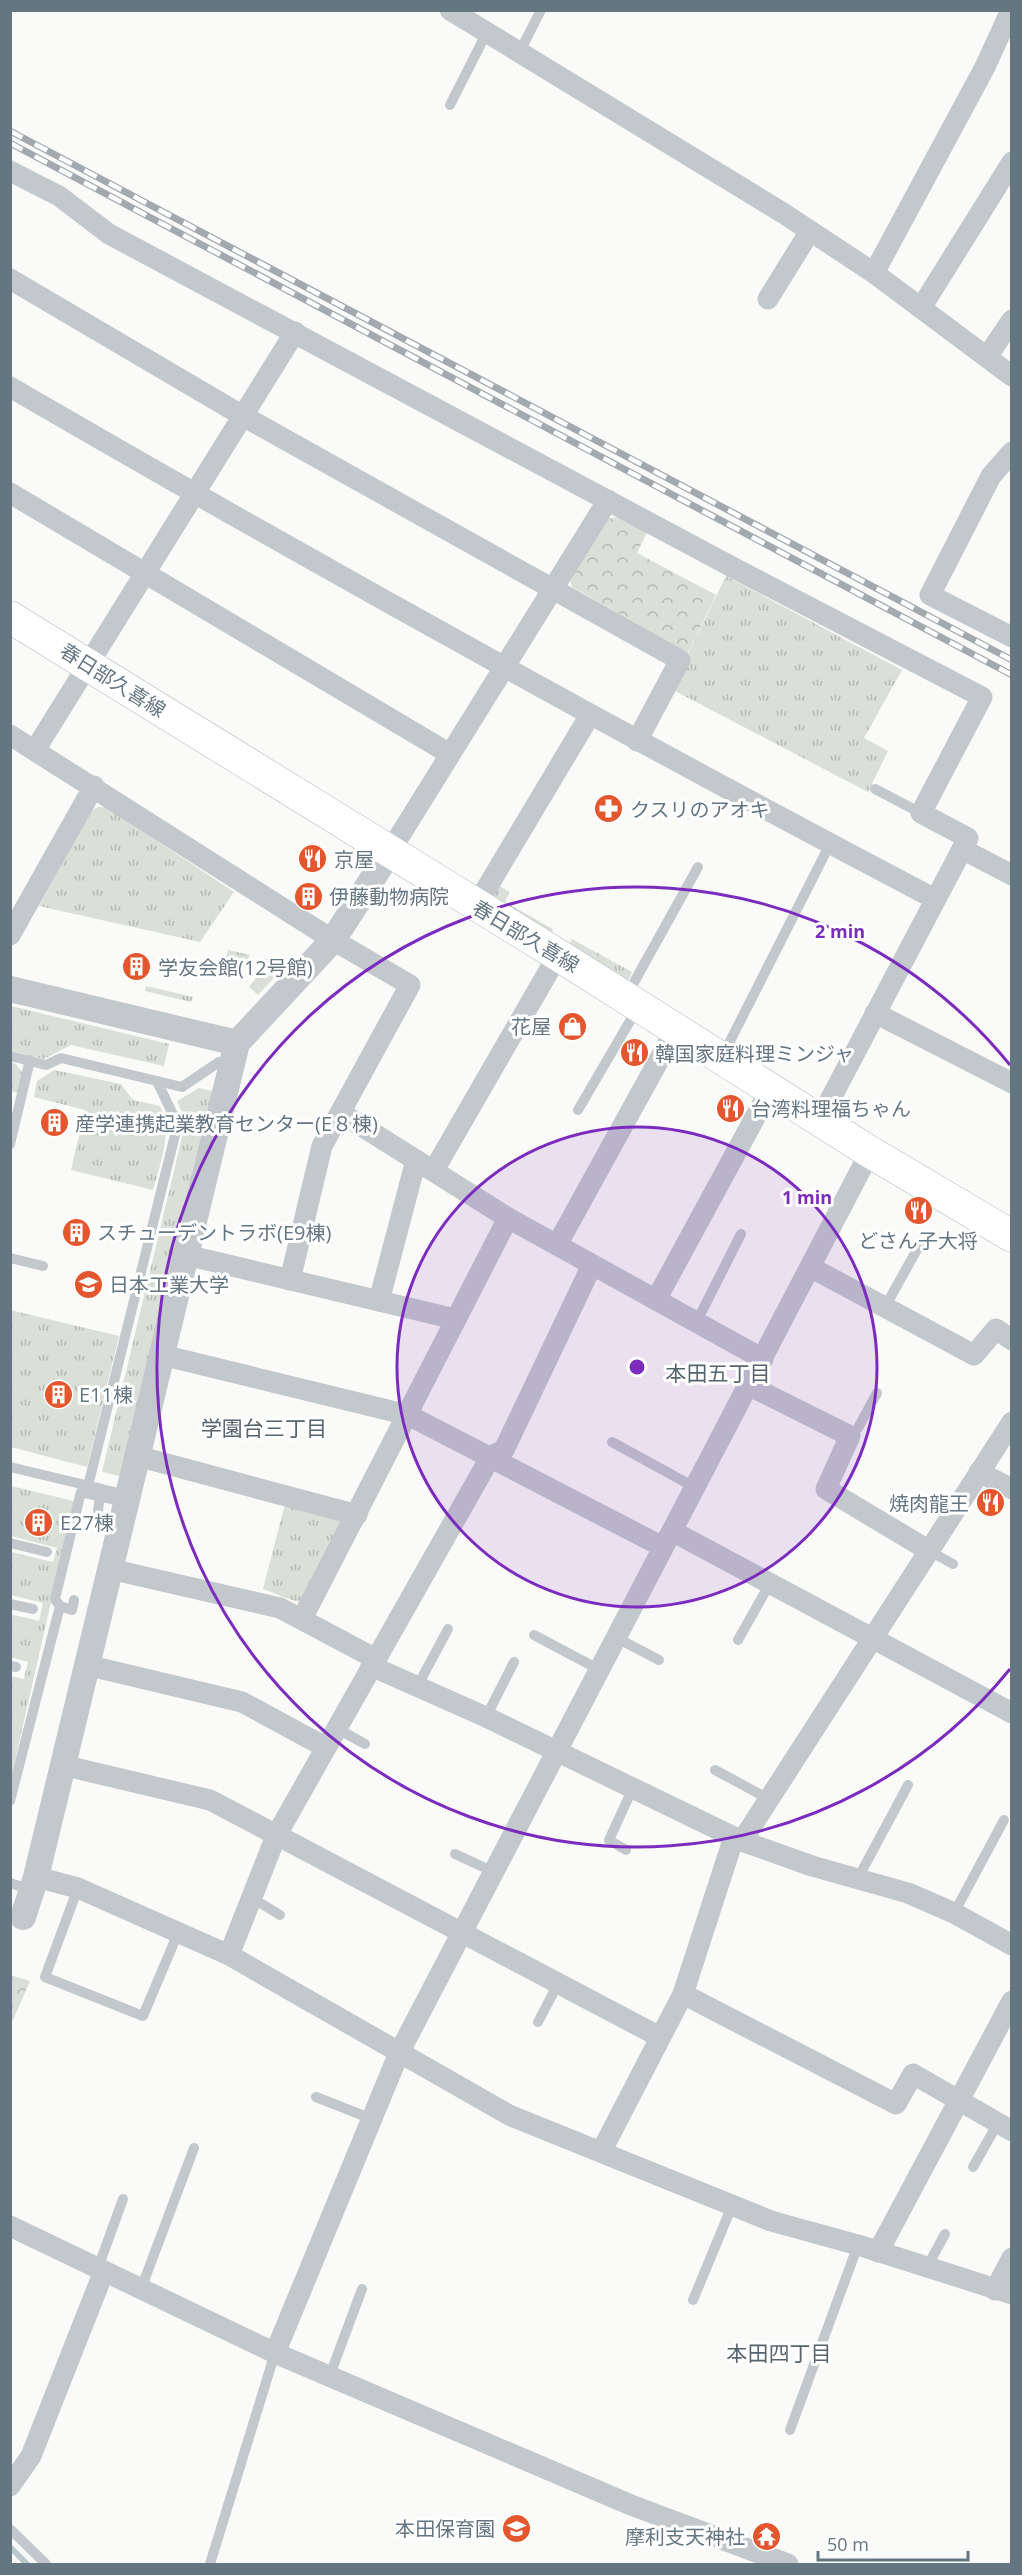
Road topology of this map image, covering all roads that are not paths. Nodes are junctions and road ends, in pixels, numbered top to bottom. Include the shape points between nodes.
1 (450, 10) edge
2 (541, 10) edge
3 (1011, 10) edge
4 (487, 32) junction
5 (520, 51) junction
6 (450, 105) dead end
7 (1011, 162) edge
8 (10, 171) edge
9 (810, 231) junction
10 (874, 273) junction
11 (10, 279) edge
12 (768, 299) dead end
13 (921, 308) junction
14 (1011, 320) edge
15 (295, 332) junction
16 (987, 357) junction
17 (1011, 376) edge
18 (10, 387) edge
19 (243, 416) junction
20 (1011, 452) edge
21 (10, 493) edge
22 (194, 494) junction
23 (608, 500) junction
24 (143, 573) junction
25 (553, 588) junction
26 (10, 617) edge
27 (1011, 637) edge
28 (89, 664) junction
29 (505, 666) junction
30 (590, 715) junction
31 (11, 735) edge
32 (637, 741) junction
33 (35, 750) junction
34 (450, 754) junction
35 (94, 786) junction
36 (875, 789) dead end
37 (921, 813) junction
38 (830, 844) junction
39 (962, 849) junction
40 (389, 853) junction
41 (698, 867) dead end
42 (1011, 875) edge
43 (935, 899) junction
44 (476, 906) junction
45 (10, 935) edge
46 (333, 940) junction
47 (558, 955) junction
48 (10, 989) edge
49 (632, 1002) junction
50 (875, 1013) junction
51 (676, 1029) junction
52 (234, 1054) junction
53 (10, 1056) edge
54 (722, 1058) junction
55 (30, 1060) junction
56 (157, 1081) junction
57 (1011, 1083) edge
58 (771, 1088) junction
59 (578, 1110) dead end
60 (340, 1113) junction
61 (820, 1119) junction
62 (10, 1144) edge
63 (870, 1152) junction
64 (425, 1165) junction
65 (508, 1218) junction
66 (741, 1234) dead end
67 (1011, 1236) edge
68 (924, 1237) dead end
69 (557, 1245) junction
70 (186, 1255) junction
71 (10, 1258) edge
72 (592, 1265) junction
73 (43, 1266) dead end
74 (812, 1268) junction
75 (290, 1280) junction
76 (657, 1298) junction
77 (379, 1301) junction
78 (885, 1307) junction
79 (455, 1319) junction
80 (697, 1321) junction
81 (1011, 1340) edge
82 (162, 1356) junction
83 (763, 1359) junction
84 (750, 1386) junction
85 (877, 1393) dead end
86 (408, 1415) junction
87 (1011, 1422) edge
88 (850, 1436) junction
89 (612, 1442) dead end
90 (137, 1456) junction
91 (491, 1456) junction
92 (10, 1467) edge
93 (979, 1472) junction
94 (88, 1486) junction
95 (696, 1488) junction
96 (1011, 1489) edge
97 (100, 1497) junction
98 (126, 1499) junction
99 (98, 1510) dead end
100 (357, 1515) junction
101 (668, 1539) junction
102 (10, 1543) edge
103 (928, 1550) junction
104 (47, 1552) dead end
105 (953, 1564) dead end
106 (110, 1569) junction
107 (769, 1585) junction
108 (74, 1600) dead end
109 (10, 1604) edge
110 (60, 1606) junction
111 (33, 1609) dead end
112 (302, 1619) junction
113 (448, 1629) dead end
114 (534, 1635) dead end
115 (615, 1636) junction
116 (872, 1639) junction
117 (738, 1640) dead end
118 (659, 1660) dead end
119 (373, 1662) junction
120 (514, 1662) dead end
121 (86, 1665) junction
122 (598, 1669) junction
123 (417, 1687) junction
124 (1011, 1713) edge
125 (486, 1717) junction
126 (336, 1728) junction
127 (365, 1744) dead end
128 (325, 1747) junction
129 (557, 1752) junction
130 (62, 1765) junction
131 (715, 1770) dead end
132 (908, 1785) dead end
133 (632, 1790) junction
134 (769, 1799) junction
135 (10, 1801) edge
136 (1004, 1820) dead end
137 (276, 1836) junction
138 (738, 1839) junction
139 (626, 1850) dead end
140 (455, 1854) dead end
141 (494, 1872) junction
142 (857, 1880) junction
143 (26, 1883) edge
144 (78, 1888) junction
145 (252, 1898) junction
146 (954, 1913) junction
147 (280, 1915) dead end
148 (23, 1917) dead end
149 (178, 1933) junction
150 (462, 1933) junction
151 (1011, 1945) edge
152 (229, 1955) junction
153 (558, 1984) junction
154 (683, 1994) junction
155 (1011, 2001) edge
156 (538, 2022) dead end
157 (660, 2037) junction
158 (399, 2053) junction
159 (316, 2097) dead end
160 (957, 2100) junction
161 (372, 2119) junction
162 (1005, 2127) edge
163 (194, 2148) dead end
164 (601, 2152) junction
165 (973, 2167) dead end
166 (123, 2199) dead end
167 (732, 2206) junction
168 (10, 2226) edge
169 (945, 2234) dead end
170 (858, 2245) junction
171 (879, 2252) junction
172 (1011, 2258) edge
173 (927, 2267) junction
174 (101, 2269) junction
175 (141, 2289) junction
176 (362, 2289) dead end
177 (1003, 2292) edge
178 (693, 2300) dead end
179 (275, 2352) junction
180 (330, 2376) junction
181 (790, 2430) dead end
182 (10, 2486) edge
183 (10, 2529) edge
184 (46, 2565) edge
185 (210, 2565) edge
186 (788, 2565) edge

1 - 4 street
2 - 5 lane
3 - 10 street via 986,66
4 - 5 street
4 - 6 lane
5 - 9 street
7 - 13 street
8 - 15 street via 59,196 109,234
9 - 10 street
9 - 12 street
10 - 13 street
11 - 19 street
13 - 16 street
14 - 16 street
15 - 19 street
15 - 23 street
16 - 17 street
18 - 22 street
19 - 22 street
19 - 25 street
20 - 27 street via 992,476 930,595
21 - 24 street
22 - 24 street
22 - 29 street
23 - 25 street
23 - 37 street via 982,697
24 - 28 street
24 - 34 street
25 - 29 street
25 - 32 street via 680,660
26 - 28 main road, 春日部久喜線
28 - 33 street
28 - 40 main road, 春日部久喜線
29 - 30 street
29 - 34 street
30 - 32 street
30 - 44 street
31 - 33 street
32 - 38 street
33 - 35 street
34 - 40 street
35 - 45 street
35 - 46 street
36 - 37 lane
37 - 39 street via 968,838
38 - 43 street
38 - 54 lane
39 - 42 street
39 - 43 street
40 - 44 main road, 春日部久喜線
40 - 46 street
41 - 49 lane
43 - 50 street
44 - 47 main road, 春日部久喜線
46 - 52 street
46 - 60 street via 410,985
47 - 49 main road, 春日部久喜線
47 - 64 street
48 - 52 street
49 - 51 main road, 春日部久喜線
49 - 59 lane
50 - 57 street
50 - 61 street
51 - 54 main road, 春日部久喜線
51 - 69 street
52 - 56 lane via 182,1087
52 - 70 street
53 - 55 lane
54 - 58 main road, 春日部久喜線
55 - 56 lane via 46,1065 61,1058
55 - 62 lane
56 - 94 lane via 174,1117 175,1135
58 - 61 main road, 春日部久喜線
58 - 76 street
60 - 64 street
60 - 75 street via 322,1146
61 - 63 main road, 春日部久喜線
63 - 67 main road, 春日部久喜線
63 - 74 street
64 - 65 street
64 - 77 street
65 - 69 street
65 - 79 street
66 - 80 lane
68 - 78 lane
69 - 72 street
70 - 75 street
70 - 82 street
71 - 73 lane
72 - 76 street
72 - 91 street via 504,1450
74 - 78 street
74 - 83 street
75 - 77 street
76 - 80 street
77 - 79 street
78 - 81 street via 974,1355 996,1329
79 - 86 street
80 - 83 street
82 - 86 street
82 - 90 street
83 - 84 street
84 - 88 street
84 - 95 street
85 - 88 lane
86 - 91 street
86 - 100 street
87 - 93 street
88 - 103 street via 826,1489
89 - 95 lane
90 - 98 street
90 - 100 street
91 - 101 street
91 - 119 street
92 - 94 lane
93 - 96 street
93 - 103 street
94 - 98 lane
95 - 101 street
97 - 98 lane
97 - 99 lane
97 - 110 lane via 81,1492 55,1599
98 - 106 street
100 - 112 street
101 - 107 street
101 - 115 street
102 - 104 lane
103 - 105 lane
103 - 116 street
106 - 112 street via 280,1608
106 - 121 street
107 - 116 street
107 - 117 lane
108 - 110 lane via 72,1610
109 - 111 lane
110 - 135 lane
112 - 119 street
113 - 123 lane
114 - 122 lane
115 - 118 lane
115 - 122 street
116 - 124 street
116 - 134 street
119 - 123 street
119 - 126 street
120 - 125 lane
121 - 128 street via 242,1702
121 - 130 street
122 - 129 street
123 - 125 street
125 - 129 street
126 - 127 lane
126 - 128 street
128 - 137 street
129 - 133 street
129 - 141 street
130 - 137 street via 210,1800
130 - 143 street
131 - 134 lane
132 - 142 lane
133 - 138 street
133 - 139 lane via 609,1840
134 - 138 street
136 - 146 lane
137 - 145 street
137 - 150 street
138 - 142 street
138 - 154 street
140 - 141 lane
141 - 150 street
142 - 146 street via 908,1893
143 - 144 street
143 - 148 street
144 - 149 street
144 - 149 lane via 45,1977 143,2016
145 - 147 lane
145 - 152 street
146 - 151 street
149 - 152 street
150 - 153 street
150 - 158 street
152 - 158 street
153 - 156 lane
153 - 157 street
154 - 157 street
154 - 160 street via 897,2104 913,2074
155 - 160 street
157 - 164 street
158 - 161 street
158 - 164 street via 509,2115
159 - 161 lane
160 - 162 street
160 - 171 street
161 - 179 street
162 - 165 lane
163 - 175 lane
164 - 167 street
166 - 174 lane
167 - 170 street
167 - 178 lane
168 - 174 street
169 - 173 lane
170 - 171 street
170 - 181 lane
171 - 173 street
172 - 177 street
173 - 177 street
174 - 175 street
174 - 182 street via 31,2456
175 - 179 street
176 - 180 lane
179 - 180 street
179 - 185 lane
180 - 186 street via 631,2505
183 - 184 lane

